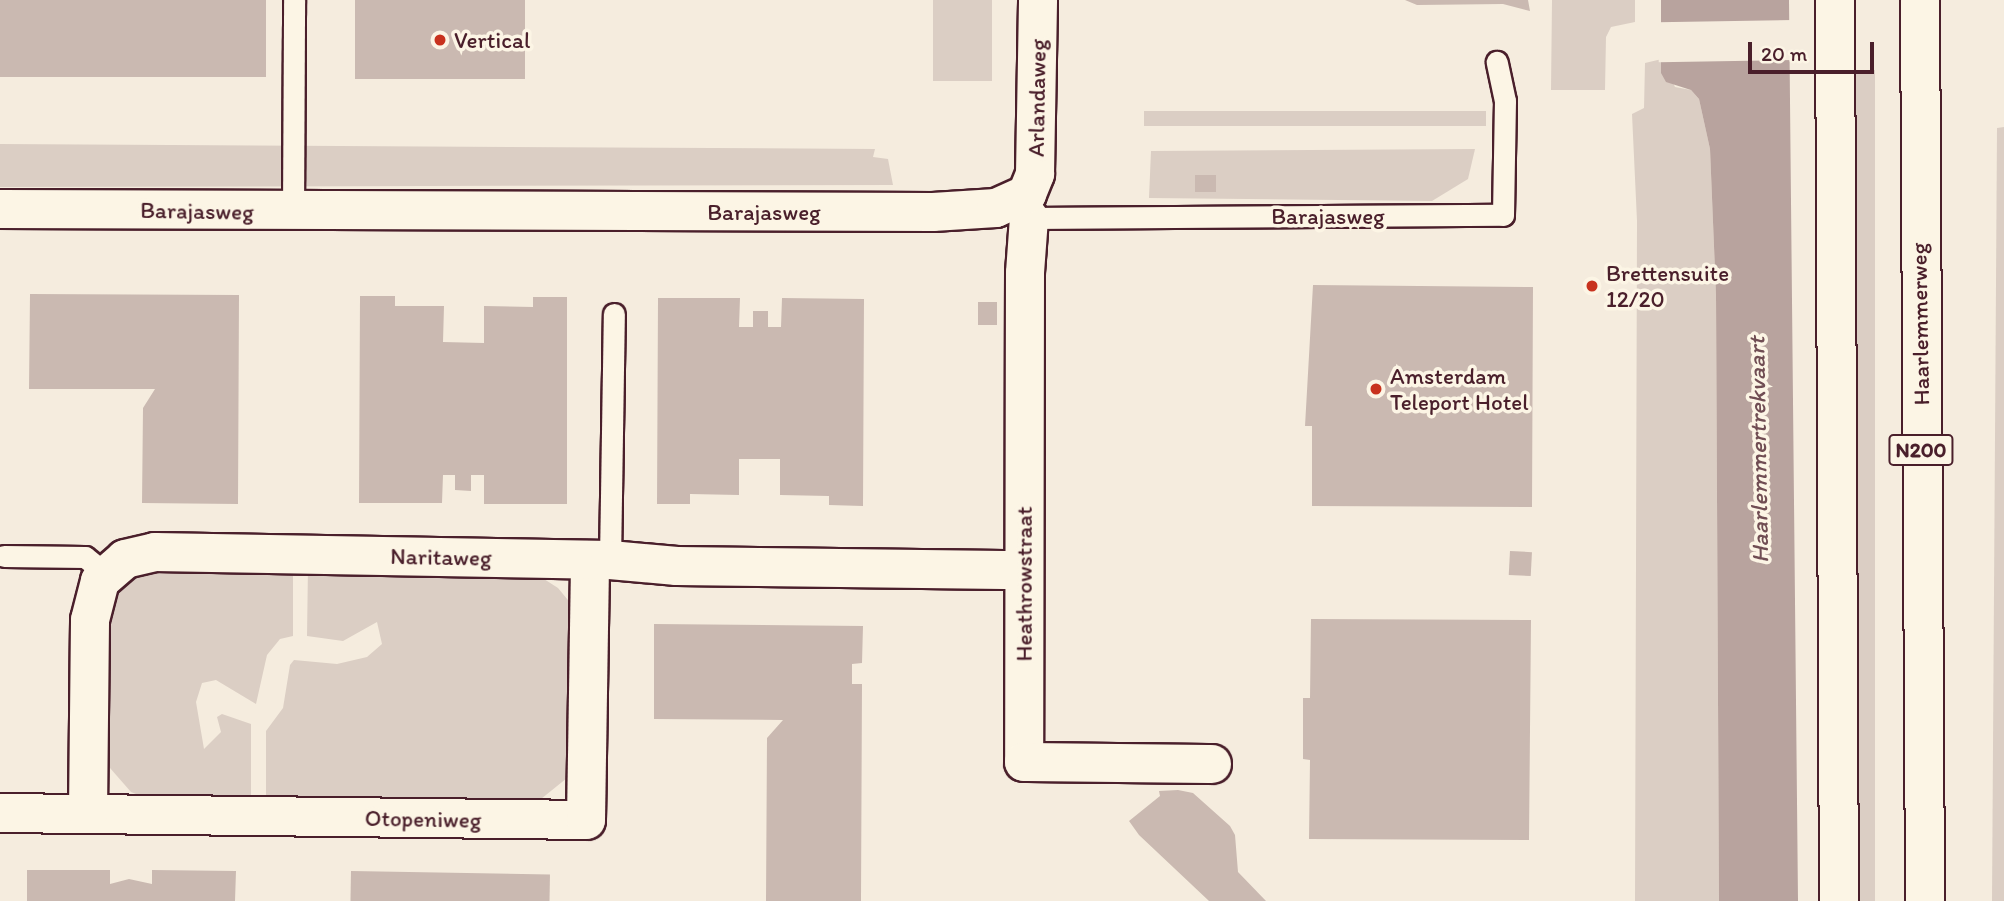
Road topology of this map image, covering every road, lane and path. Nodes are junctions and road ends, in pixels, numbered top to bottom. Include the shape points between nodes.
1 (294, 0) edge
2 (1038, 0) edge
3 (1835, 0) edge
4 (1920, 0) edge
5 (1497, 62) dead end
6 (1028, 206) junction
7 (0, 209) edge
8 (293, 212) junction
9 (614, 314) dead end
10 (4, 556) dead end
11 (600, 560) junction
12 (1024, 570) junction
13 (107, 575) junction
14 (1212, 764) dead end
15 (0, 813) edge
16 (88, 813) junction
17 (1839, 901) edge
18 (1925, 901) edge

1 - 8 lane
2 - 6 street, Arlandaweg via 1039,139
3 - 17 street
4 - 18 street, Haarlemmerweg / N200
5 - 6 lane, Barajasweg via 1505,101 1503,215
6 - 8 street, Barajasweg via 952,212
6 - 12 street, Heathrowstraat
7 - 8 street, Barajasweg
9 - 11 lane
10 - 13 lane via 85,557
11 - 12 street, Naritaweg via 677,566
11 - 13 street, Naritaweg via 155,552 125,559
11 - 16 street, Otopeniweg via 586,820
12 - 14 street, Heathrowstraat via 1024,762
13 - 16 street via 100,581 90,620
15 - 16 street, Otopeniweg

